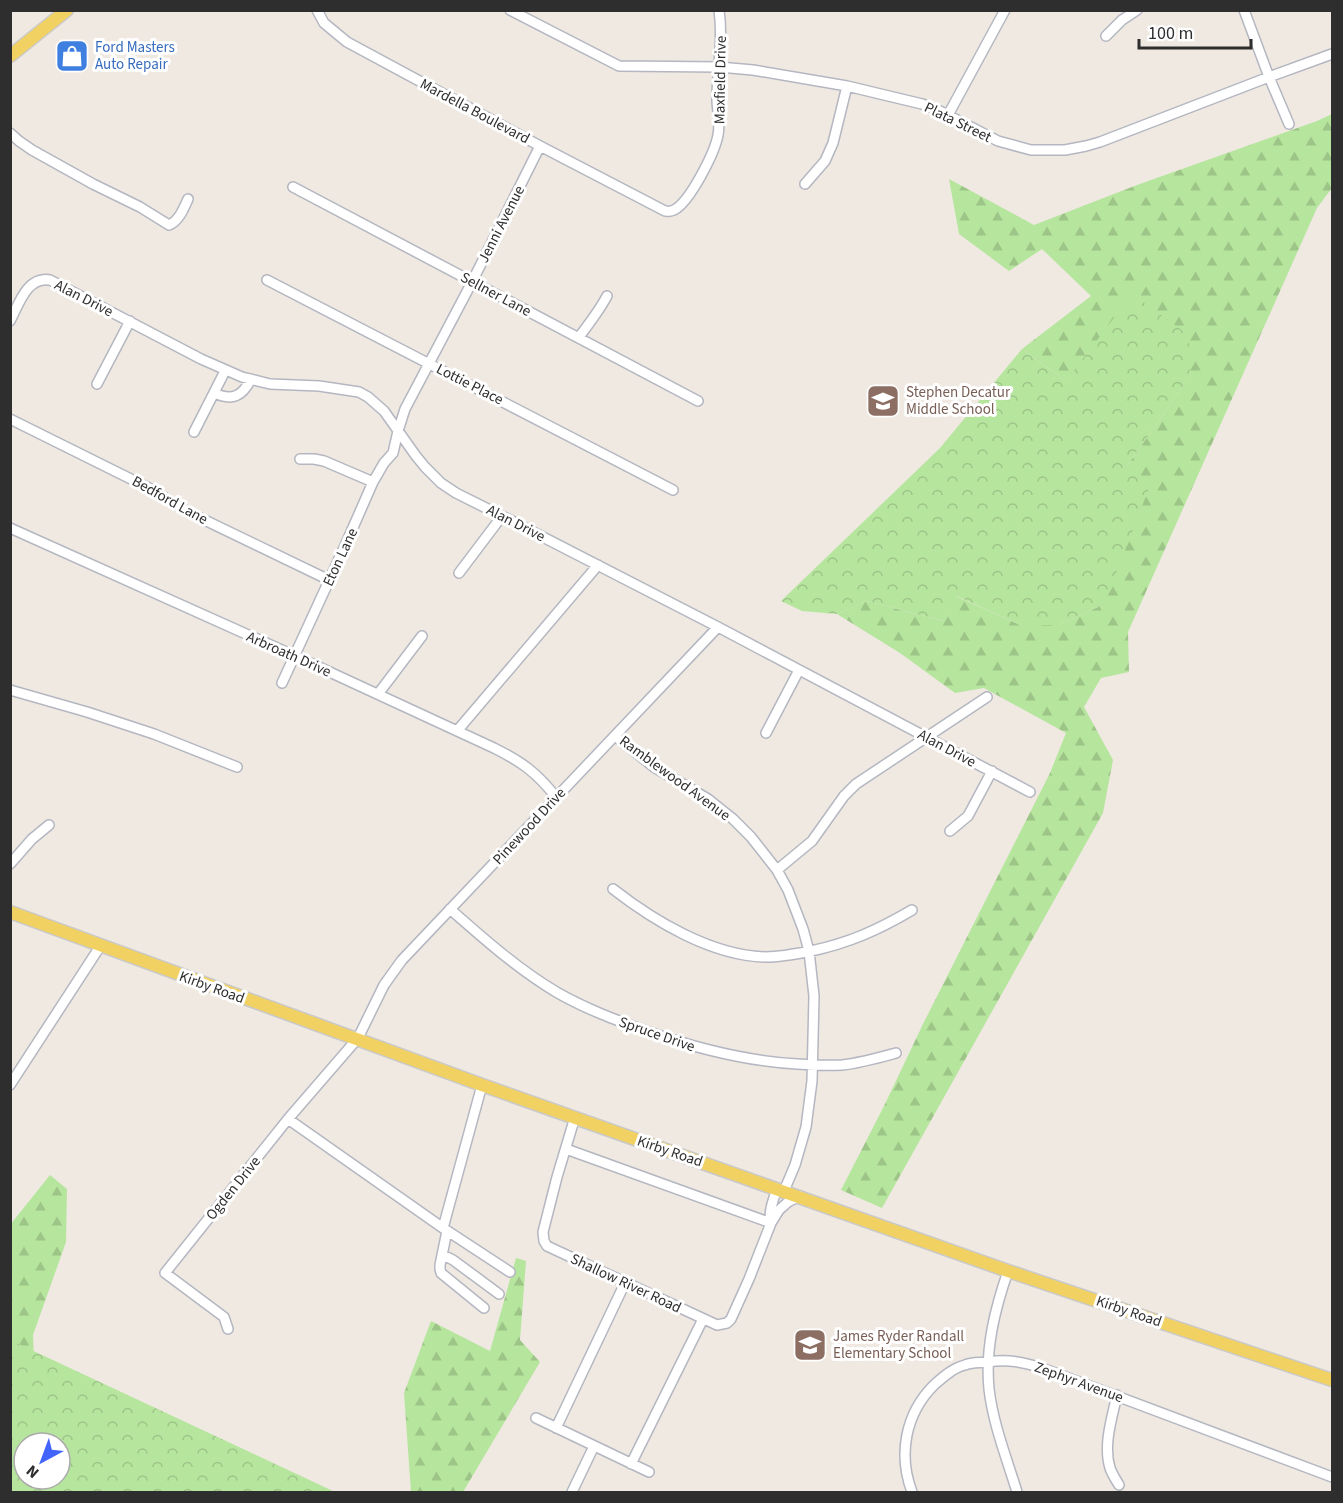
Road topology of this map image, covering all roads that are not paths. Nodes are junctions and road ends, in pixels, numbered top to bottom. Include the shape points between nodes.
1 (67, 10) edge
2 (317, 10) edge
3 (510, 10) edge
4 (719, 10) edge
5 (1005, 10) edge
6 (1137, 10) edge
7 (1244, 10) edge
8 (1106, 36) dead end
9 (1332, 54) edge
10 (10, 56) edge
11 (719, 67) junction
12 (1269, 77) junction
13 (847, 86) junction
14 (948, 115) junction
15 (1289, 124) dead end
16 (10, 133) edge
17 (540, 147) junction
18 (805, 184) dead end
19 (293, 187) dead end
20 (188, 199) dead end
21 (643, 200) joint
22 (267, 279) dead end
23 (472, 282) junction
24 (607, 296) dead end
25 (10, 321) edge
26 (130, 321) junction
27 (579, 338) junction
28 (429, 363) junction
29 (225, 371) junction
30 (251, 380) junction
31 (97, 384) dead end
32 (214, 393) junction
33 (698, 401) dead end
34 (10, 419) edge
35 (398, 431) junction
36 (194, 432) dead end
37 (300, 459) dead end
38 (373, 482) junction
39 (672, 490) dead end
40 (502, 516) junction
41 (10, 528) edge
42 (597, 565) junction
43 (459, 573) dead end
44 (329, 580) junction
45 (718, 627) junction
46 (422, 636) dead end
47 (295, 656) junction
48 (799, 670) junction
49 (282, 683) dead end
50 (10, 690) edge
51 (378, 694) junction
52 (987, 697) dead end
53 (457, 731) junction
54 (766, 733) dead end
55 (615, 736) junction
56 (928, 737) junction
57 (237, 767) dead end
58 (992, 771) junction
59 (1030, 792) dead end
60 (556, 797) junction
61 (49, 825) dead end
62 (950, 831) dead end
63 (10, 864) edge
64 (777, 870) junction
65 (613, 890) dead end
66 (450, 909) junction
67 (912, 910) dead end
68 (10, 912) edge
69 (101, 945) junction
70 (809, 951) junction
71 (358, 1038) junction
72 (896, 1053) dead end
73 (812, 1065) junction
74 (10, 1085) edge
75 (482, 1085) junction
76 (575, 1118) junction
77 (288, 1119) junction
78 (566, 1149) junction
79 (781, 1189) junction
80 (800, 1196) junction
81 (771, 1222) junction
82 (445, 1230) junction
83 (443, 1255) junction
84 (1008, 1270) junction
85 (510, 1272) dead end
86 (625, 1283) junction
87 (499, 1294) dead end
88 (484, 1308) dead end
89 (702, 1319) junction
90 (228, 1329) dead end
91 (988, 1362) junction
92 (1332, 1380) edge
93 (1117, 1395) junction
94 (536, 1418) dead end
95 (556, 1428) junction
96 (594, 1446) junction
97 (632, 1464) junction
98 (649, 1472) dead end
99 (1332, 1477) edge
100 (1119, 1485) dead end
101 (572, 1492) edge
102 (912, 1492) edge
103 (1017, 1492) edge

1 - 10 main road
2 - 17 street, Mardella Boulevard via 329,28 347,42
3 - 11 street, Plata Street via 619,66
4 - 11 street, Maxfield Drive
5 - 14 street
6 - 8 street
7 - 12 street
9 - 12 street, Plata Street
11 - 13 street, Plata Street via 774,72
11 - 21 street, Maxfield Drive via 720,126 700,176 675,210 665,211
12 - 14 street, Plata Street via 1100,142 1065,150 1013,146
12 - 15 street
13 - 14 street, Plata Street via 905,99
13 - 18 street via 833,144 825,161
16 - 20 street via 32,150 169,225 178,218
17 - 21 street, Mardella Boulevard
17 - 23 street, Jenni Avenue
19 - 23 street, Sellner Lane
22 - 28 street, Lottie Place
23 - 27 street, Sellner Lane
23 - 28 street, Jenni Avenue
24 - 27 street
25 - 26 street, Alan Drive via 30,286 42,279
26 - 29 street, Alan Drive
26 - 31 street
27 - 33 street, Sellner Lane
28 - 35 street, Jenni Avenue
28 - 39 street, Lottie Place
29 - 30 street, Alan Drive
29 - 32 street
30 - 32 street via 238,395 225,397
30 - 35 street, Alan Drive via 359,392 384,411
32 - 36 street
34 - 44 street, Bedford Lane
35 - 38 street, Eton Lane via 393,453
35 - 40 street, Alan Drive via 441,483
37 - 38 street via 324,461
38 - 44 street, Eton Lane
40 - 42 street, Alan Drive
40 - 43 street
41 - 47 street, Arbroath Drive
42 - 45 street, Alan Drive
42 - 53 street
44 - 47 street, Eton Lane
45 - 48 street, Alan Drive
45 - 55 street, Pinewood Drive
46 - 51 street
47 - 49 street, Eton Lane
47 - 51 street, Arbroath Drive
48 - 54 street
48 - 56 street, Alan Drive
50 - 57 street via 144,731
51 - 53 street, Arbroath Drive
52 - 56 street
53 - 60 street, Arbroath Drive via 520,762
55 - 60 street, Pinewood Drive
55 - 64 street, Ramblewood Avenue via 721,809 751,837
56 - 58 street, Alan Drive
56 - 64 street via 856,783 812,841
58 - 59 street, Alan Drive
58 - 62 street via 968,816
60 - 66 street, Pinewood Drive
61 - 63 street
64 - 70 street, Ramblewood Avenue via 794,904
65 - 70 street via 676,930 725,950 764,957
66 - 71 street, Pinewood Drive via 394,971
66 - 73 street, Spruce Drive via 530,975 597,1013 722,1054
67 - 70 street via 864,935
68 - 69 main road, Kirby Road
69 - 71 main road, Kirby Road
69 - 74 street
70 - 73 street, Ramblewood Avenue via 814,996
71 - 75 main road, Kirby Road
71 - 77 street, Ogden Drive
72 - 73 street, Spruce Drive via 850,1064
73 - 79 street, Ramblewood Avenue via 806,1127 795,1165
75 - 76 main road, Kirby Road
75 - 82 street
76 - 78 street, Shallow River Road
76 - 79 main road, Kirby Road
77 - 82 street
77 - 90 street, Ogden Drive via 165,1273 224,1317
78 - 81 street
78 - 86 street, Shallow River Road via 543,1232 544,1241 547,1246
79 - 80 main road, Kirby Road
79 - 81 street, Shallow River Road via 771,1210
80 - 81 street, Shallow River Road via 779,1210
80 - 84 main road, Kirby Road
81 - 89 street, Shallow River Road via 731,1319 717,1325
82 - 83 street
82 - 85 street
83 - 87 street
83 - 88 street via 441,1273
84 - 91 street via 993,1320
84 - 92 main road, Kirby Road
86 - 89 street, Shallow River Road
86 - 95 street
89 - 97 street
91 - 93 street, Zephyr Avenue via 1030,1364
91 - 102 street, Zephyr Avenue via 965,1364 951,1371 918,1405 906,1443 906,1470
91 - 103 street via 991,1400
93 - 99 street, Zephyr Avenue
93 - 100 street via 1108,1457
94 - 95 street
95 - 96 street
96 - 97 street
96 - 101 street
97 - 98 street

